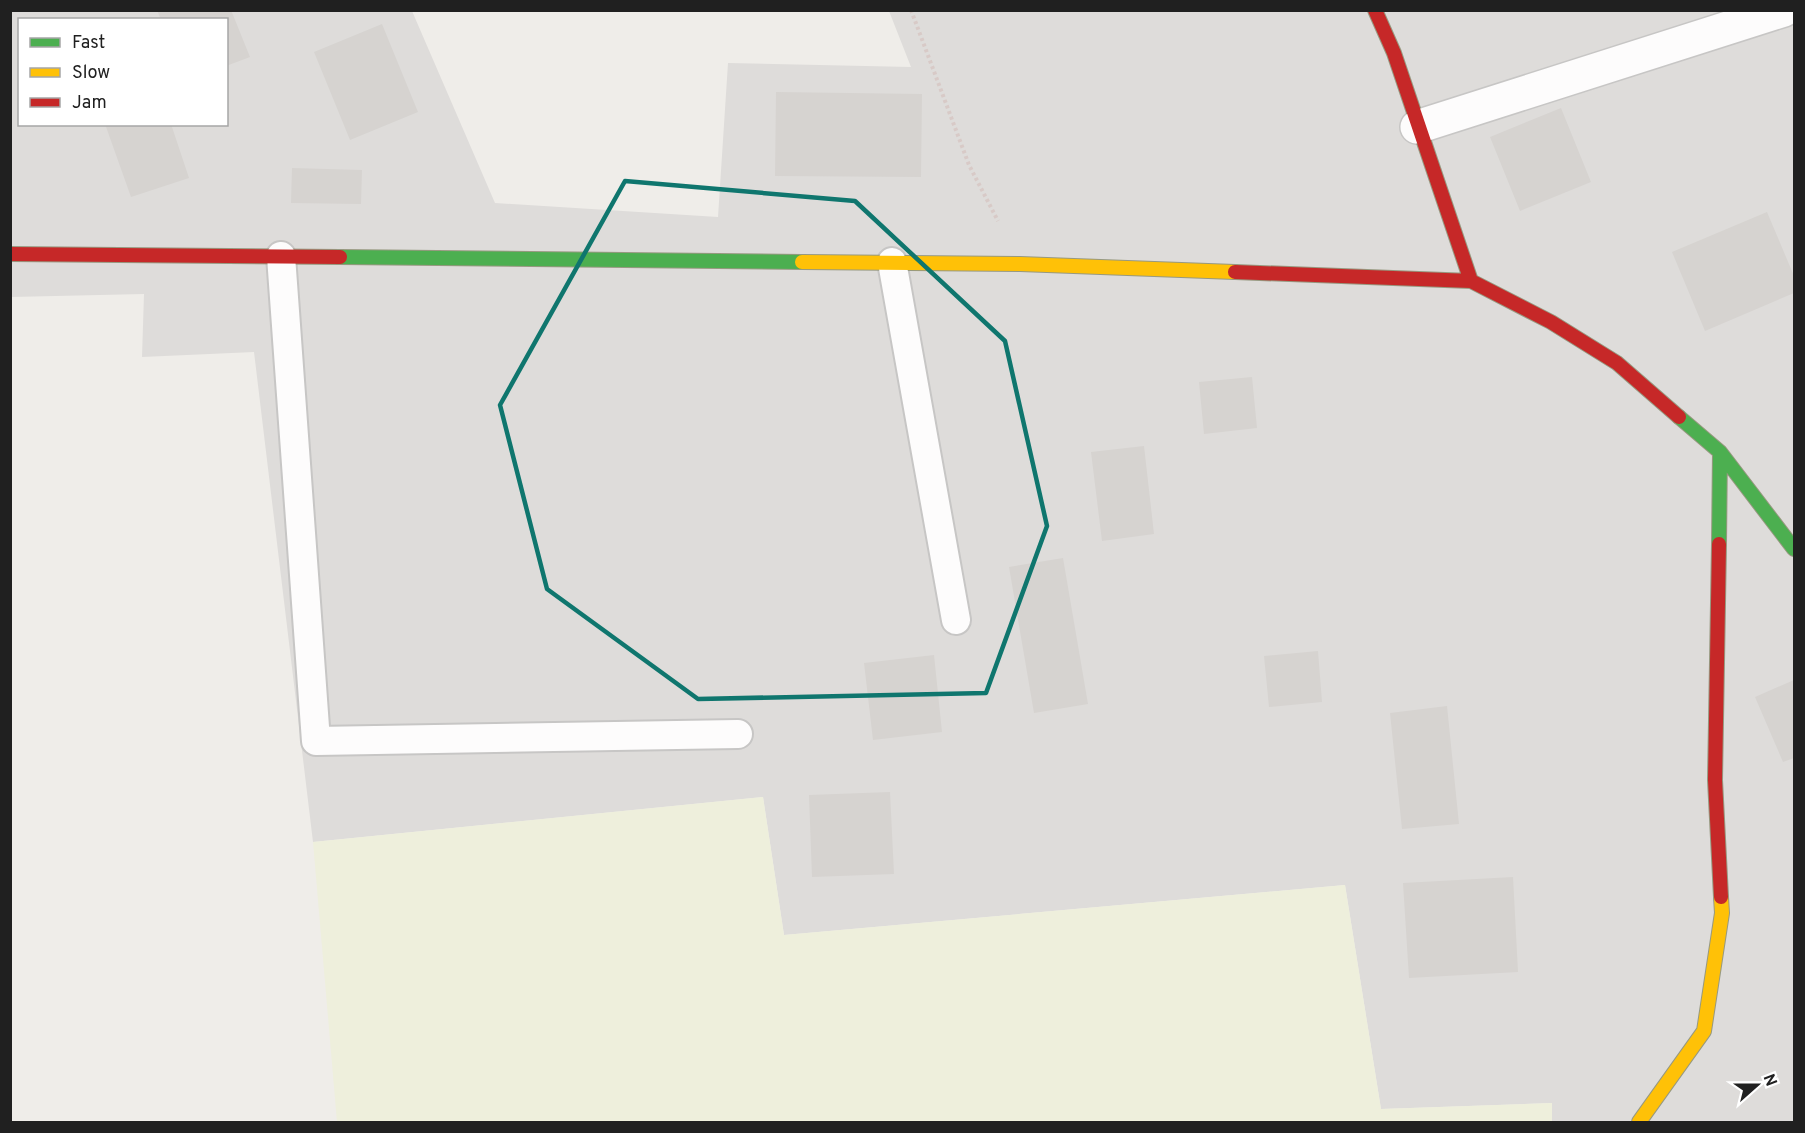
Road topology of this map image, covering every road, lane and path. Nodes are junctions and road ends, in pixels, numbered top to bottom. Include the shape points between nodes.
1 (912, 10) edge
2 (1375, 10) edge
3 (1784, 10) edge
4 (1417, 127) junction
5 (10, 254) edge
6 (280, 256) junction
7 (892, 262) junction
8 (1020, 264) junction
9 (1471, 281) junction
10 (1720, 452) junction
11 (1794, 549) edge
12 (956, 620) dead end
13 (738, 734) dead end
14 (1639, 1122) edge

1 - 8 path via 969,165
2 - 4 street via 1394,53
3 - 4 street
4 - 9 street
5 - 6 street
6 - 7 street
6 - 13 lane via 316,741
7 - 8 street
7 - 12 lane
8 - 9 street
9 - 10 street via 1551,322 1617,363
10 - 11 street
10 - 14 street via 1715,780 1722,913 1704,1031

